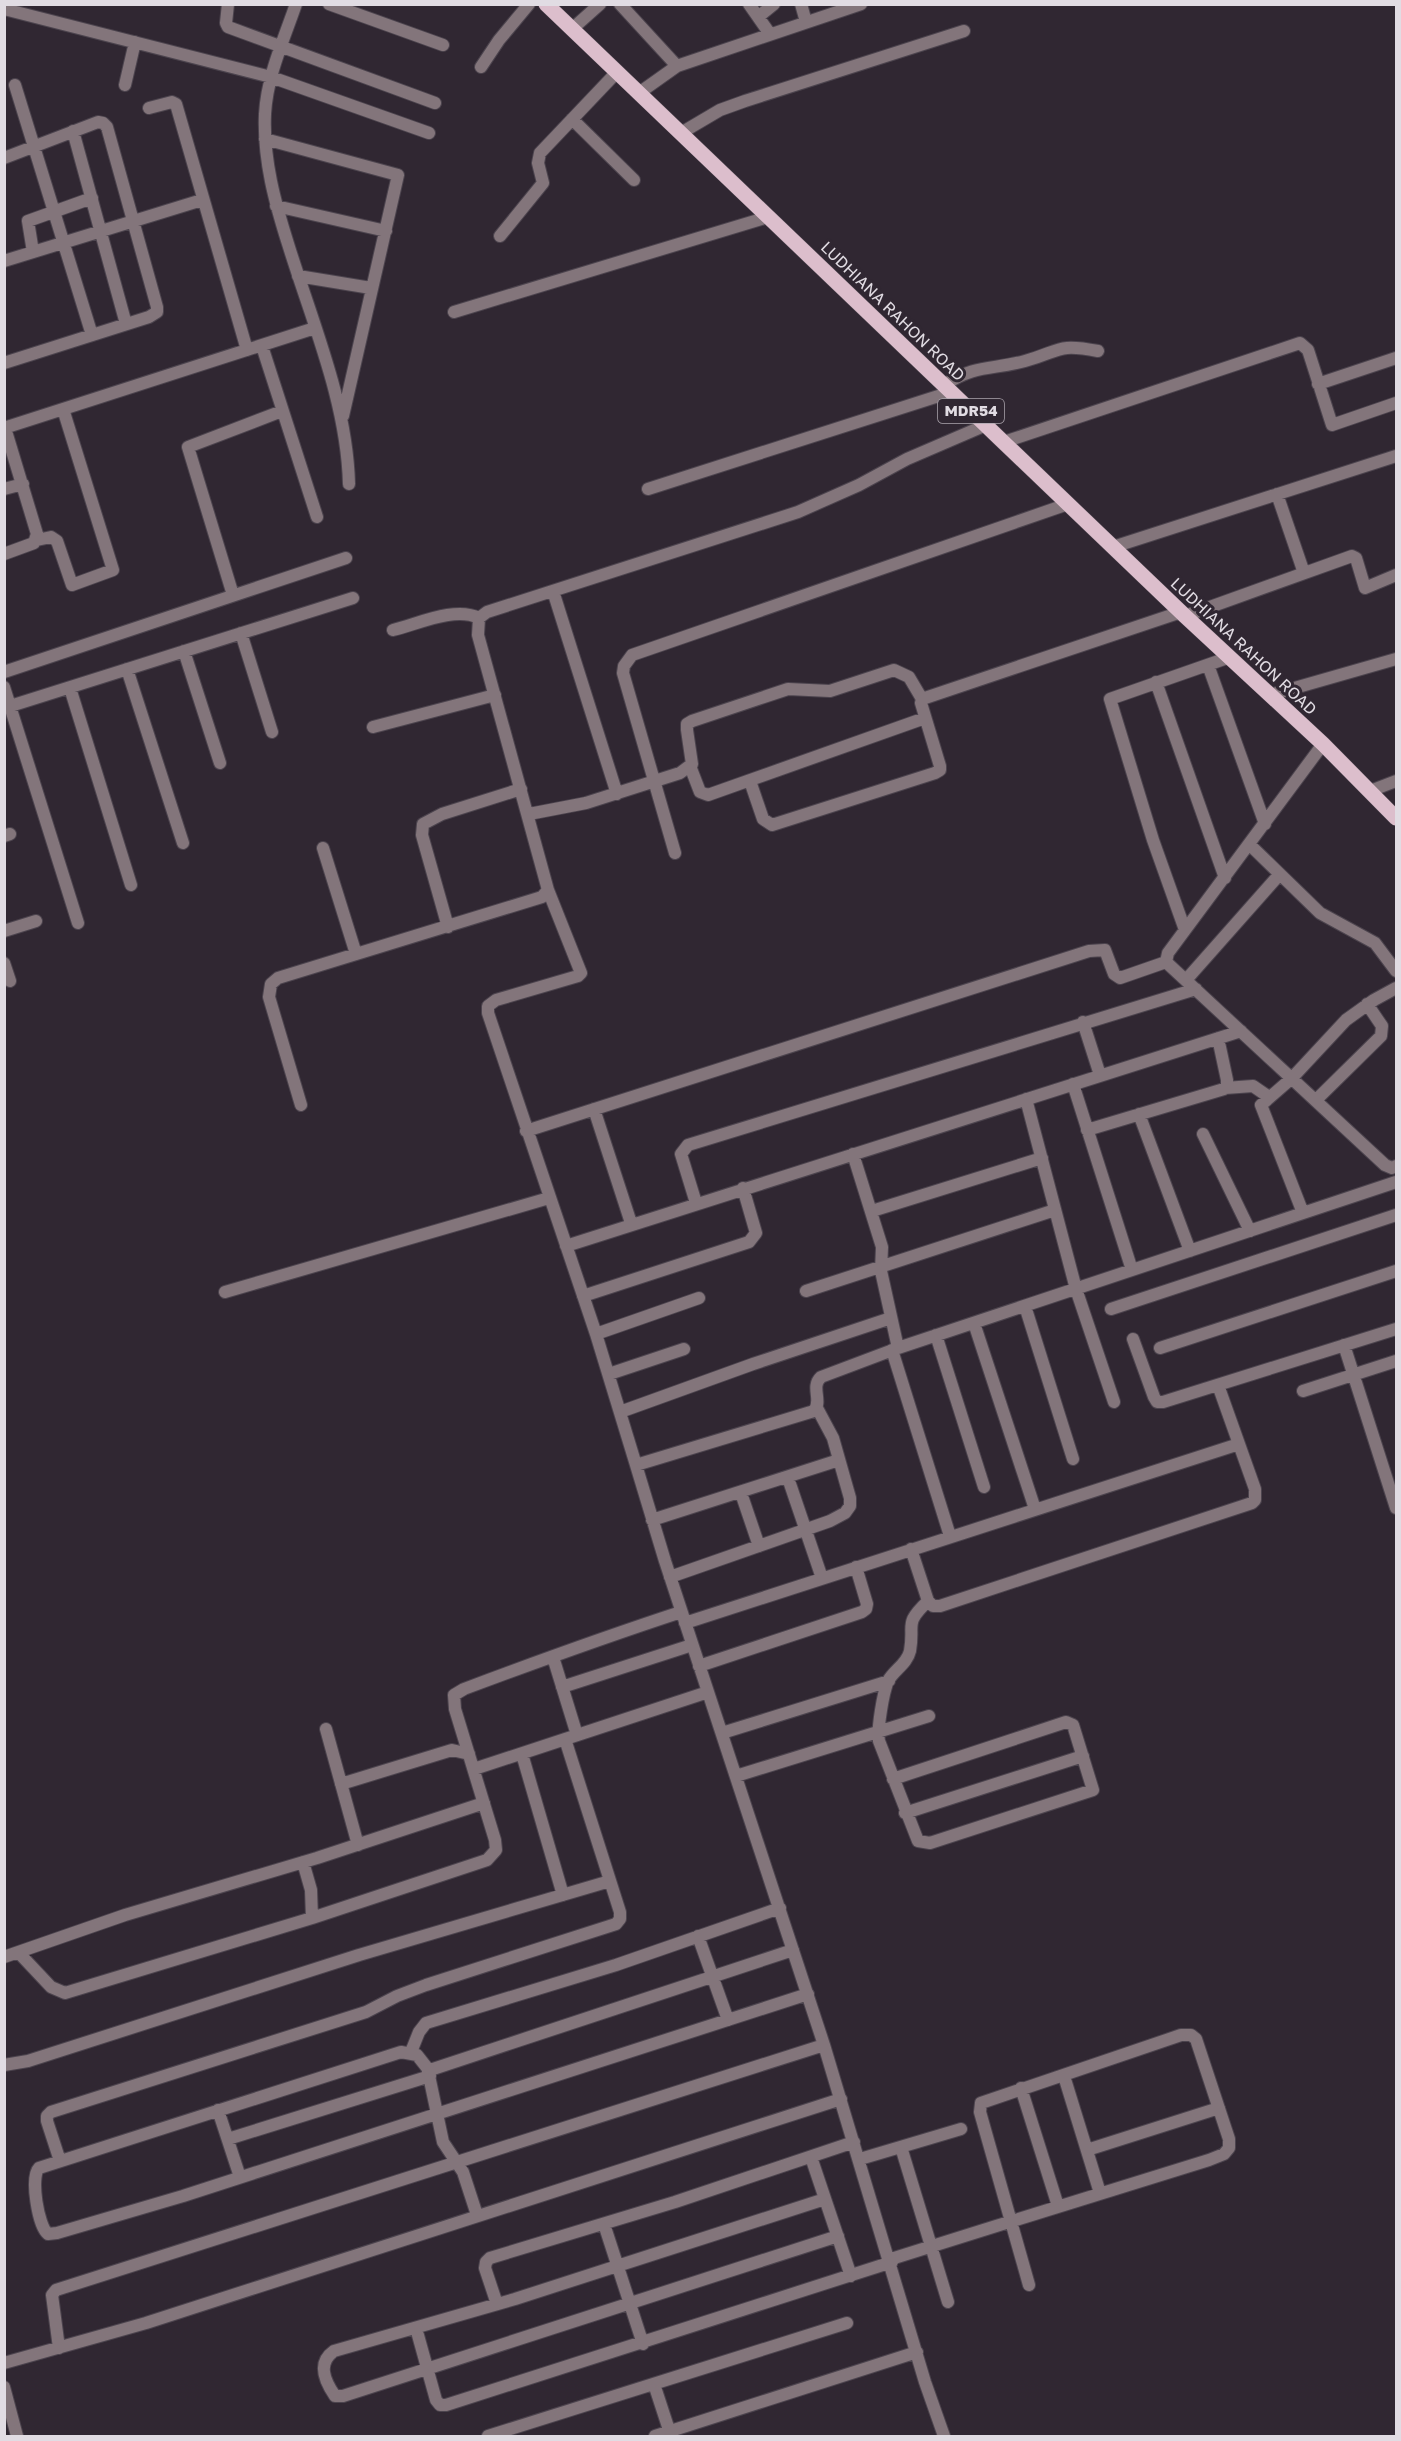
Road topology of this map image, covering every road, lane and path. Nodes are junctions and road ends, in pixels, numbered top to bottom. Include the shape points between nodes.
1 (228, 4) edge
2 (296, 4) edge
3 (329, 4) edge
4 (529, 4) edge
5 (546, 4) edge
6 (600, 4) edge
7 (620, 4) edge
8 (749, 4) edge
9 (774, 4) edge
10 (801, 4) edge
11 (861, 4) edge
12 (7, 8) edge
13 (758, 17) junction
14 (806, 22) junction
15 (572, 29) junction
16 (964, 31) dead end
17 (770, 34) junction
18 (135, 42) junction
19 (282, 45) junction
20 (444, 45) dead end
21 (677, 66) junction
22 (481, 67) dead end
23 (617, 72) junction
24 (271, 77) junction
25 (15, 85) dead end
26 (126, 85) dead end
27 (639, 93) junction
28 (435, 103) dead end
29 (149, 108) dead end
30 (572, 119) junction
31 (73, 131) junction
32 (681, 133) junction
33 (429, 134) dead end
34 (265, 139) junction
35 (35, 146) junction
36 (4, 158) edge
37 (634, 180) dead end
38 (92, 198) junction
39 (202, 200) junction
40 (276, 206) junction
41 (55, 210) junction
42 (768, 217) junction
43 (133, 221) junction
44 (101, 231) junction
45 (386, 231) junction
46 (500, 236) dead end
47 (64, 242) junction
48 (33, 252) junction
49 (4, 261) edge
50 (298, 276) junction
51 (371, 288) junction
52 (454, 312) dead end
53 (126, 324) junction
54 (315, 328) junction
55 (92, 335) junction
56 (262, 345) junction
57 (247, 350) junction
58 (1098, 351) dead end
59 (1396, 358) edge
60 (4, 363) edge
61 (1318, 384) junction
62 (948, 388) junction
63 (1396, 403) edge
64 (63, 409) junction
65 (282, 411) junction
66 (343, 420) junction
67 (986, 425) junction
68 (5, 428) edge
69 (1004, 442) junction
70 (1396, 456) edge
71 (22, 484) junction
72 (349, 484) dead end
73 (4, 489) edge
74 (648, 489) dead end
75 (1276, 494) junction
76 (1068, 504) junction
77 (317, 517) dead end
78 (37, 540) junction
79 (1113, 547) junction
80 (4, 554) edge
81 (346, 558) dead end
82 (1304, 573) junction
83 (1396, 575) edge
84 (554, 591) junction
85 (233, 595) junction
86 (353, 598) dead end
87 (1183, 614) junction
88 (479, 618) junction
89 (393, 630) dead end
90 (241, 633) junction
91 (184, 651) junction
92 (1230, 657) junction
93 (1396, 659) edge
94 (1208, 665) junction
95 (127, 669) junction
96 (4, 672) edge
97 (1156, 682) junction
98 (4, 687) edge
99 (70, 688) junction
100 (495, 695) junction
101 (1270, 695) junction
102 (922, 699) junction
103 (7, 707) edge
104 (925, 718) junction
105 (373, 727) dead end
106 (272, 732) dead end
107 (1323, 744) junction
108 (220, 763) dead end
109 (690, 766) junction
110 (750, 781) junction
111 (1396, 781) edge
112 (656, 782) junction
113 (521, 789) junction
114 (1370, 791) junction
115 (617, 794) junction
116 (529, 814) junction
117 (1396, 818) edge
118 (1265, 824) junction
119 (183, 843) dead end
120 (1250, 844) junction
121 (323, 848) dead end
122 (675, 853) dead end
123 (1279, 874) junction
124 (1225, 878) junction
125 (131, 885) dead end
126 (548, 890) junction
127 (36, 921) dead end
128 (78, 923) dead end
129 (448, 927) junction
130 (1185, 930) junction
131 (4, 931) edge
132 (356, 954) junction
133 (1166, 962) junction
134 (4, 963) edge
135 (1396, 971) edge
136 (1186, 980) junction
137 (10, 981) dead end
138 (1396, 988) edge
139 (1196, 989) junction
140 (1367, 1004) junction
141 (1083, 1022) junction
142 (1241, 1031) junction
143 (1218, 1038) junction
144 (1100, 1075) junction
145 (1292, 1078) junction
146 (1073, 1084) junction
147 (1225, 1088) junction
148 (1269, 1097) junction
149 (1026, 1099) junction
150 (1316, 1100) junction
151 (301, 1105) dead end
152 (594, 1109) junction
153 (1139, 1114) junction
154 (1087, 1130) junction
155 (526, 1131) junction
156 (1203, 1134) dead end
157 (853, 1154) junction
158 (1042, 1158) junction
159 (1394, 1167) edge
160 (1396, 1183) edge
161 (743, 1188) junction
162 (549, 1198) junction
163 (696, 1203) junction
164 (1055, 1210) junction
165 (872, 1211) junction
166 (1303, 1213) junction
167 (1396, 1215) edge
168 (631, 1223) junction
169 (1250, 1231) junction
170 (566, 1246) junction
171 (1190, 1251) junction
172 (882, 1266) junction
173 (1132, 1270) junction
174 (1396, 1271) edge
175 (1076, 1289) junction
176 (807, 1291) dead end
177 (225, 1292) dead end
178 (583, 1296) junction
179 (699, 1298) dead end
180 (1025, 1306) junction
181 (1112, 1309) dead end
182 (891, 1318) junction
183 (974, 1323) junction
184 (1396, 1329) edge
185 (596, 1334) junction
186 (936, 1335) junction
187 (1133, 1339) dead end
188 (1344, 1345) junction
189 (1160, 1348) dead end
190 (684, 1349) dead end
191 (895, 1349) junction
192 (1396, 1364) edge
193 (609, 1374) junction
194 (1353, 1375) junction
195 (1218, 1385) junction
196 (1303, 1391) dead end
197 (1114, 1402) dead end
198 (817, 1408) junction
199 (620, 1412) junction
200 (1239, 1444) junction
201 (1073, 1459) dead end
202 (839, 1460) junction
203 (636, 1465) junction
204 (788, 1478) junction
205 (984, 1487) dead end
206 (741, 1493) junction
207 (1396, 1508) edge
208 (1035, 1509) junction
209 (652, 1520) junction
210 (806, 1530) junction
211 (950, 1536) junction
212 (759, 1546) junction
213 (911, 1549) junction
214 (856, 1567) junction
215 (670, 1577) junction
216 (822, 1578) junction
217 (928, 1601) junction
218 (683, 1618) junction
219 (692, 1645) junction
220 (553, 1657) junction
221 (699, 1666) junction
222 (888, 1681) junction
223 (562, 1687) junction
224 (708, 1692) junction
225 (929, 1716) dead end
226 (326, 1730) dead end
227 (878, 1732) junction
228 (722, 1733) junction
229 (571, 1737) junction
230 (469, 1754) junction
231 (522, 1754) junction
232 (1083, 1756) junction
233 (474, 1769) junction
234 (736, 1776) junction
235 (892, 1779) junction
236 (341, 1784) junction
237 (484, 1803) junction
238 (905, 1813) junction
239 (358, 1845) junction
240 (303, 1862) junction
241 (610, 1881) junction
242 (563, 1895) junction
243 (780, 1908) junction
244 (312, 1918) junction
245 (698, 1936) junction
246 (793, 1950) junction
247 (19, 1953) junction
248 (4, 1957) edge
249 (713, 1977) junction
250 (808, 1994) junction
251 (728, 2020) junction
252 (824, 2044) junction
253 (411, 2052) junction
254 (4, 2065) edge
255 (429, 2072) junction
256 (1064, 2076) junction
257 (1022, 2088) junction
258 (841, 2099) junction
259 (1219, 2108) junction
260 (218, 2110) junction
261 (439, 2113) junction
262 (961, 2129) dead end
263 (228, 2139) junction
264 (855, 2142) junction
265 (901, 2147) junction
266 (1087, 2150) junction
267 (811, 2157) junction
268 (860, 2160) junction
269 (60, 2161) junction
270 (457, 2162) junction
271 (240, 2177) junction
272 (1100, 2193) junction
273 (825, 2199) junction
274 (1058, 2206) junction
275 (477, 2215) junction
276 (1012, 2221) junction
277 (604, 2224) junction
278 (837, 2236) junction
279 (932, 2246) junction
280 (891, 2261) junction
281 (617, 2266) junction
282 (851, 2276) junction
283 (1029, 2285) dead end
284 (629, 2302) junction
285 (948, 2302) dead end
286 (497, 2304) junction
287 (847, 2323) dead end
288 (416, 2328) junction
289 (643, 2344) junction
290 (59, 2348) junction
291 (917, 2352) junction
292 (4, 2363) edge
293 (427, 2370) junction
294 (654, 2384) junction
295 (4, 2387) edge
296 (670, 2434) edge
297 (17, 2436) edge
298 (488, 2436) edge
299 (655, 2436) edge
300 (944, 2436) edge

1 - 19 street via 228,27
2 - 19 street
3 - 20 street
4 - 22 street
5 - 15 main road, LUDHIANA RAHON ROAD / MDR54
6 - 15 street
7 - 21 street
8 - 13 street
9 - 13 street
10 - 14 street
11 - 14 street
12 - 18 street
13 - 17 street
14 - 17 street
15 - 23 main road, LUDHIANA RAHON ROAD / MDR54
16 - 32 street via 745,100
17 - 21 street
18 - 24 street
18 - 26 street
19 - 24 street
19 - 28 street
21 - 27 street
23 - 27 main road, LUDHIANA RAHON ROAD / MDR54
23 - 30 street
24 - 33 street
24 - 34 street
25 - 35 street
27 - 32 main road, LUDHIANA RAHON ROAD / MDR54
29 - 39 street via 176,104
30 - 37 street
30 - 46 street via 538,157 543,183
31 - 35 street
31 - 38 street
31 - 43 street via 98,122 106,127
32 - 42 main road, LUDHIANA RAHON ROAD / MDR54
34 - 40 street
34 - 45 street via 394,172 398,181
35 - 36 street
35 - 41 street
38 - 41 street
38 - 44 street
39 - 43 street
39 - 57 street
40 - 45 street
40 - 50 street
41 - 47 street
41 - 48 street via 28,221
42 - 52 street
42 - 62 main road, LUDHIANA RAHON ROAD / MDR54
43 - 44 street
43 - 53 street via 157,308 153,315
44 - 47 street
44 - 53 street
45 - 51 street
47 - 48 street
47 - 55 street
48 - 49 street
50 - 51 street
50 - 54 street
51 - 66 street
53 - 55 street
54 - 56 street
54 - 66 street
55 - 60 street
56 - 57 street
56 - 65 street
57 - 64 street
58 - 62 street via 1060,347 1025,361 970,370
59 - 61 street
61 - 63 street via 1330,422 1335,426
61 - 69 street via 1306,346 1300,343
62 - 67 main road, LUDHIANA RAHON ROAD / MDR54
62 - 74 street
64 - 68 street
64 - 78 street via 113,570 72,585 57,541 51,537
65 - 77 street
65 - 85 street via 188,447
66 - 72 street
67 - 69 main road, LUDHIANA RAHON ROAD / MDR54
67 - 84 street via 798,512
68 - 71 street
69 - 76 main road, LUDHIANA RAHON ROAD / MDR54
70 - 75 street
71 - 73 street
71 - 78 street
75 - 79 street
75 - 82 street
76 - 79 main road, LUDHIANA RAHON ROAD / MDR54
76 - 112 street via 632,656 623,673
78 - 80 street
79 - 87 main road, LUDHIANA RAHON ROAD / MDR54
81 - 85 street
82 - 83 street via 1354,556 1365,588
82 - 87 street
84 - 88 street
84 - 115 street
85 - 96 street
86 - 90 street
87 - 92 main road, LUDHIANA RAHON ROAD / MDR54
87 - 102 street
88 - 89 street via 456,614
88 - 100 street via 478,635
90 - 91 street
90 - 106 street
91 - 95 street
91 - 108 street
92 - 94 street
92 - 101 main road, LUDHIANA RAHON ROAD / MDR54
93 - 101 street
94 - 97 street
94 - 118 street
95 - 99 street
95 - 119 street
97 - 124 street
97 - 130 street via 1116,695 1109,704
98 - 103 street
99 - 103 street
99 - 125 street
100 - 105 street
100 - 113 street
101 - 107 main road, LUDHIANA RAHON ROAD / MDR54
102 - 104 street
102 - 109 street via 909,677 894,670 830,691 788,689 687,724 693,753
103 - 128 street
104 - 110 street
104 - 110 street via 940,766 935,773 772,825 763,819
107 - 114 main road, LUDHIANA RAHON ROAD / MDR54
107 - 118 street
109 - 110 street via 704,795
109 - 112 street
111 - 114 street
112 - 115 street
112 - 122 street
113 - 116 street
113 - 129 street via 442,814 423,824 422,835
114 - 117 main road, LUDHIANA RAHON ROAD / MDR54
115 - 116 street
116 - 126 street
118 - 120 street
120 - 123 street
120 - 124 street
121 - 132 street
123 - 135 street via 1330,920 1369,938
123 - 136 street
124 - 130 street
126 - 129 street via 542,897
126 - 155 street via 581,973 488,1006
127 - 131 street
129 - 132 street
130 - 133 street
132 - 151 street via 278,978 271,984 269,997
133 - 136 street
133 - 152 street via 1120,978 1114,974 1105,950 1089,951
134 - 137 street
136 - 139 street
138 - 140 street
139 - 141 street
139 - 142 street
140 - 145 street via 1346,1020
140 - 150 street via 1382,1026 1382,1036
141 - 144 street
141 - 163 street via 688,1145 681,1154
142 - 143 street
142 - 145 street
143 - 144 street
143 - 147 street via 1227,1080
144 - 146 street
145 - 148 street
145 - 150 street
146 - 149 street
146 - 154 street
147 - 148 street via 1253,1086
147 - 153 street
148 - 166 street via 1260,1110
149 - 157 street
149 - 158 street
150 - 159 street
152 - 155 street
152 - 168 street
153 - 154 street
153 - 171 street
154 - 173 street
155 - 162 street
156 - 169 street
157 - 161 street
157 - 165 street
158 - 164 street
158 - 165 street
159 - 160 street
160 - 166 street
161 - 163 street
161 - 178 street via 756,1233 748,1242
162 - 170 street
162 - 177 street
163 - 168 street
164 - 172 street
164 - 175 street
165 - 172 street via 882,1247
166 - 169 street
167 - 181 street
168 - 170 street
169 - 171 street
170 - 178 street
171 - 173 street
172 - 176 street
172 - 182 street
173 - 175 street
174 - 189 street
175 - 180 street
175 - 197 street
178 - 185 street
179 - 185 street
180 - 183 street
180 - 201 street
182 - 191 street
182 - 199 street
183 - 186 street
183 - 208 street
184 - 188 street
185 - 193 street
186 - 191 street
186 - 205 street
187 - 195 street via 1157,1402
188 - 194 street
188 - 195 street
190 - 193 street
191 - 198 street via 821,1377 816,1386
191 - 211 street
192 - 194 street
193 - 199 street
194 - 196 street
194 - 207 street
195 - 200 street
198 - 202 street
198 - 203 street
199 - 203 street
200 - 208 street
200 - 217 street via 1255,1488 1252,1503 940,1606
202 - 204 street
202 - 210 street via 850,1506 845,1513
203 - 209 street
204 - 206 street
204 - 210 street
206 - 209 street
206 - 212 street
208 - 211 street
209 - 215 street
210 - 212 street
210 - 216 street
211 - 213 street
212 - 215 street
213 - 214 street
213 - 217 street
214 - 216 street
214 - 221 street via 867,1604 862,1612
215 - 218 street
216 - 218 street
217 - 222 street via 914,1615 909,1651
218 - 219 street
218 - 220 street
219 - 221 street
219 - 223 street
220 - 223 street
220 - 230 street via 454,1695
221 - 224 street
222 - 227 street
222 - 228 street
223 - 229 street
224 - 228 street
224 - 229 street
225 - 227 street
226 - 236 street
227 - 234 street
227 - 235 street
228 - 234 street
229 - 231 street
229 - 241 street
230 - 233 street
230 - 236 street via 452,1750
231 - 233 street
231 - 242 street
232 - 235 street via 1073,1725 1066,1722
232 - 238 street
232 - 238 street via 1094,1787 1091,1793 930,1844 918,1841
233 - 237 street
234 - 243 street
235 - 238 street
236 - 239 street
237 - 239 street
237 - 244 street via 495,1840 494,1855 421,1884
239 - 240 street
240 - 244 street via 311,1890
240 - 247 street via 125,1915
241 - 242 street
241 - 269 street via 620,1912 616,1924 426,1985 346,2019 51,2112 47,2121
242 - 254 street via 359,1955 28,2061
243 - 245 street
243 - 246 street
244 - 247 street via 65,1992 51,1987
245 - 249 street
245 - 253 street via 426,2023
246 - 249 street
246 - 250 street
247 - 248 street
249 - 251 street
249 - 255 street
250 - 251 street
250 - 252 street
251 - 261 street
252 - 258 street
252 - 270 street
253 - 255 street
253 - 260 street
255 - 261 street
255 - 263 street
256 - 257 street
256 - 259 street via 1191,2035 1196,2039
256 - 266 street
257 - 274 street
257 - 276 street via 984,2100 980,2107
258 - 264 street
258 - 275 street
259 - 266 street
259 - 272 street via 1230,2143 1224,2154
260 - 263 street
260 - 269 street
261 - 270 street via 443,2142
261 - 271 street
262 - 265 street
263 - 271 street
264 - 267 street
264 - 268 street
265 - 268 street
265 - 279 street
266 - 272 street
267 - 273 street
267 - 277 street
268 - 280 street
269 - 271 street via 39,2168 34,2175 42,2227 48,2234
270 - 275 street
270 - 290 street via 56,2290 52,2304
272 - 274 street
273 - 278 street
273 - 281 street
274 - 276 street
275 - 290 street
276 - 279 street
276 - 283 street
277 - 281 street
277 - 286 street via 490,2258 485,2268
278 - 282 street
278 - 284 street
279 - 280 street
279 - 285 street
280 - 282 street
280 - 291 street
281 - 284 street
281 - 286 street
282 - 289 street
284 - 289 street
284 - 293 street
286 - 288 street
287 - 294 street
288 - 293 street
288 - 293 street via 334,2351 322,2366 325,2378 335,2396 343,2396
289 - 293 street via 446,2405 436,2400
290 - 292 street
291 - 296 street
291 - 300 street
294 - 296 street
294 - 298 street
295 - 297 street
296 - 299 street

